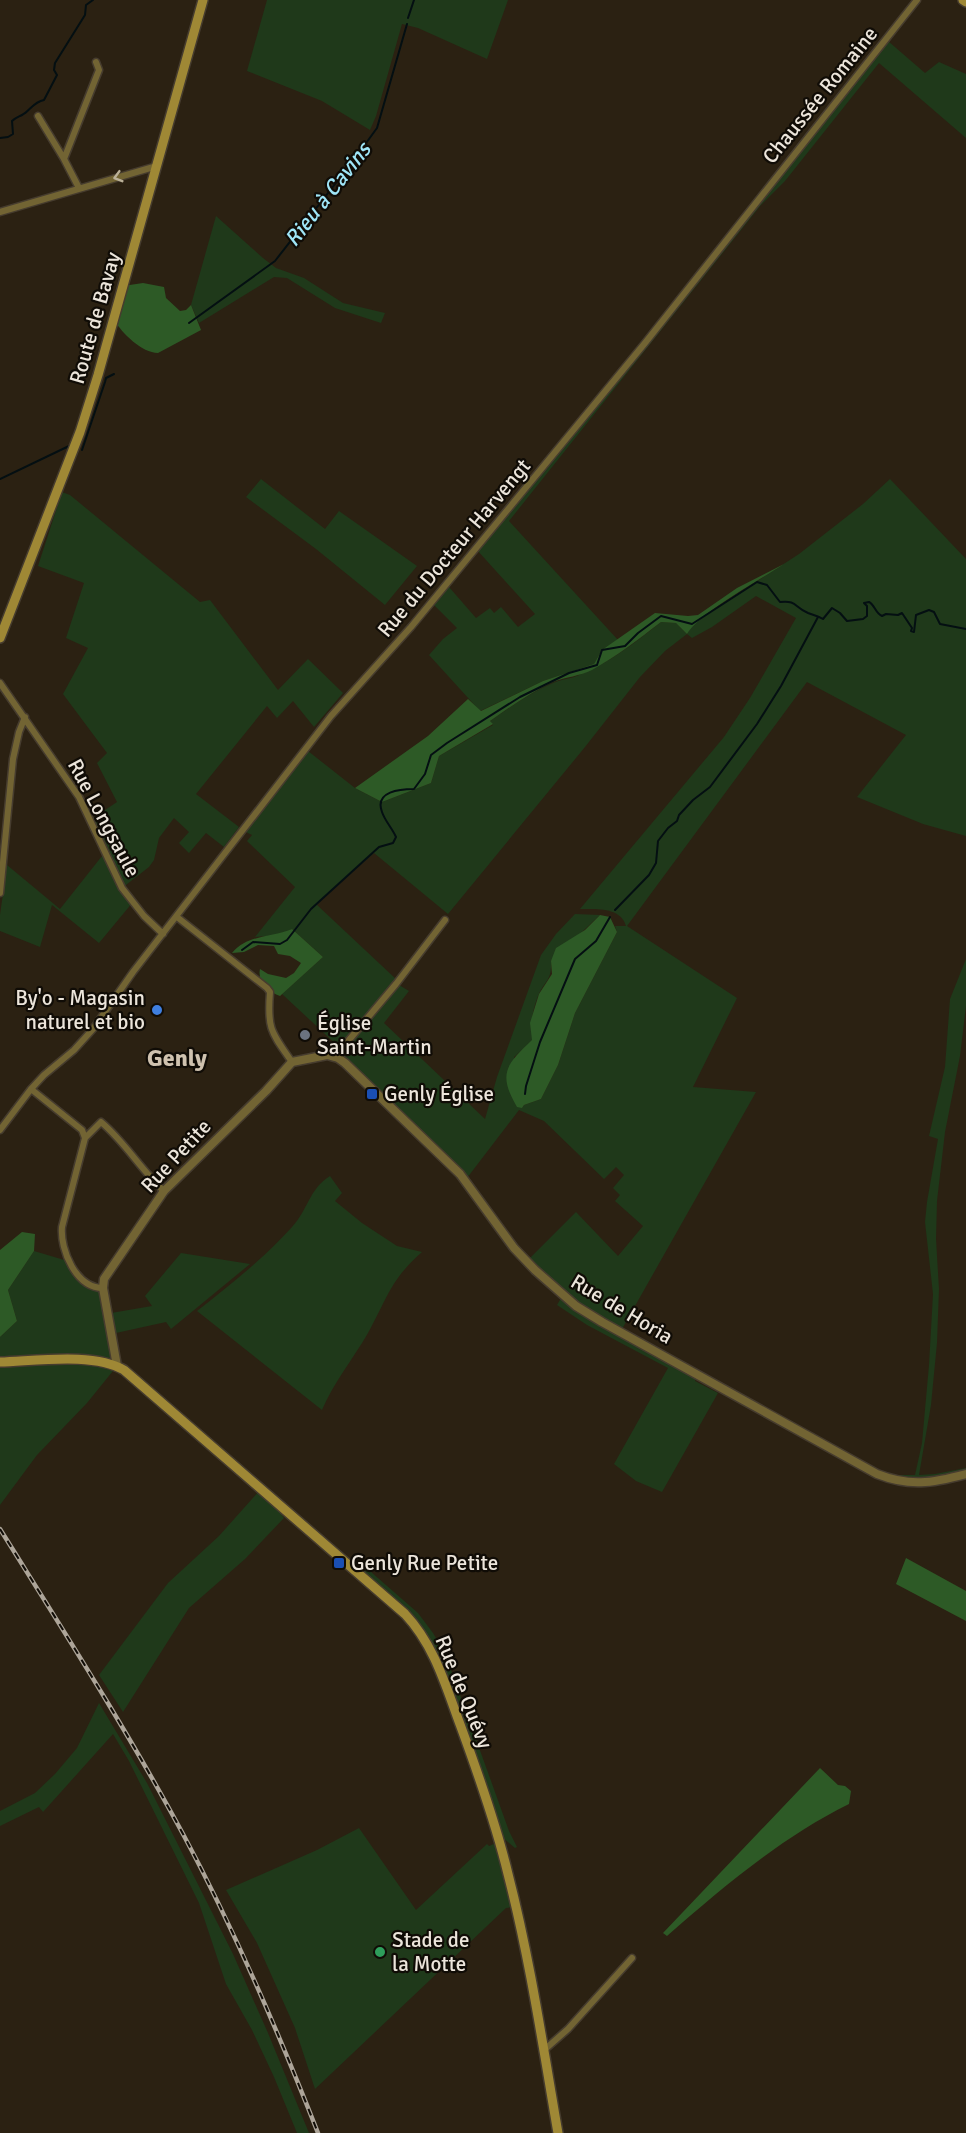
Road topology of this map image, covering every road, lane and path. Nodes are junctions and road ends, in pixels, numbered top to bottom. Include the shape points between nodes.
1 (203, 0) edge
2 (917, 0) edge
3 (96, 62) dead end
4 (38, 116) dead end
5 (64, 159) junction
6 (157, 166) junction
7 (770, 183) joint
8 (80, 188) junction
9 (0, 212) edge
10 (0, 638) edge
11 (0, 683) edge
12 (25, 717) junction
13 (0, 893) edge
14 (177, 917) junction
15 (445, 920) dead end
16 (163, 934) junction
17 (338, 1058) junction
18 (292, 1062) junction
19 (31, 1089) junction
20 (0, 1130) edge
21 (85, 1138) junction
22 (164, 1191) junction
23 (103, 1288) junction
24 (0, 1362) edge
25 (117, 1366) junction
26 (966, 1474) edge
27 (632, 1958) dead end
28 (543, 2051) junction
29 (558, 2133) edge

1 - 6 main road, Route de Bavay
2 - 7 street, Chaussée Romaine
3 - 5 street via 99,70
4 - 5 street
5 - 8 street
6 -> 8 street
6 - 10 main road, Route de Bavay via 80,432
7 - 14 street, Rue du Docteur Harvengt via 645,343 411,627 331,716
8 - 9 street
11 - 12 street, Rue Longsaule
12 - 13 street via 13,759
12 - 16 street, Rue Longsaule via 80,797 122,888
14 - 16 street, Rue du Docteur Harvengt
14 - 18 street via 267,988 271,1032
15 - 17 street
16 - 19 street, Rue du Docteur Harvengt via 84,1041
17 - 18 street via 322,1055
17 - 26 street, Rue de Horia via 460,1174 514,1248 576,1306 877,1474 907,1483
18 - 22 street, Rue Petite
19 - 20 street, Rue du Docteur Harvengt
19 - 21 street via 82,1130
21 - 22 street via 101,1122
21 - 23 street via 61,1238 84,1282
22 - 23 street, Rue Petite via 107,1273
23 - 25 street
24 - 25 main road, Rue de Quévy via 92,1359
25 - 28 main road, Rue de Quévy via 405,1614 425,1639 467,1743 501,1847
27 - 28 street
28 - 29 main road, Rue de Quévy

